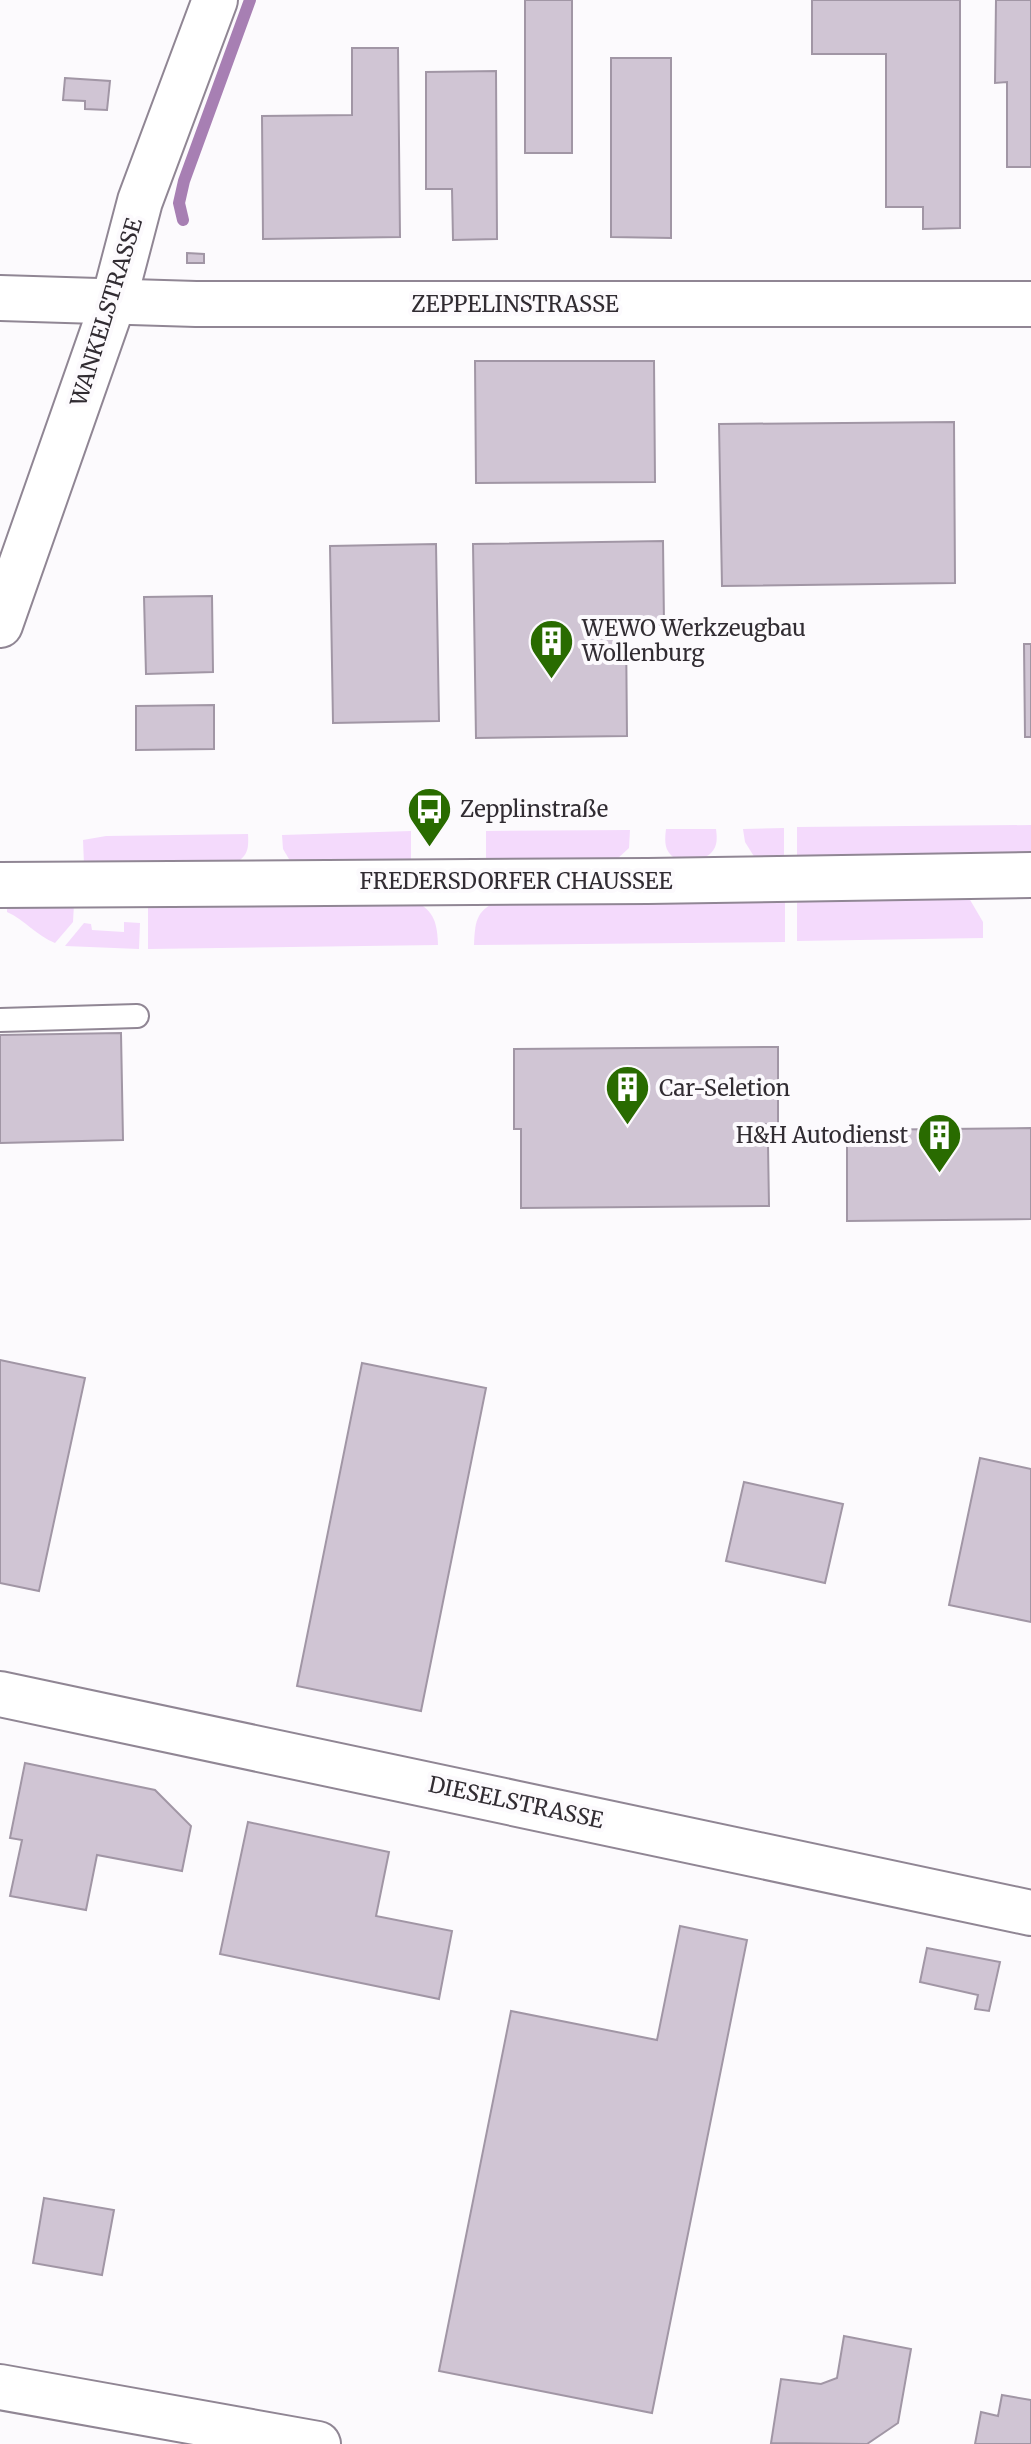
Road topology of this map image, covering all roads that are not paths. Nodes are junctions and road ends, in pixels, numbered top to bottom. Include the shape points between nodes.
1 (215, 0) edge
2 (0, 298) edge
3 (114, 300) junction
4 (1031, 304) edge
5 (0, 625) edge
6 (1031, 875) edge
7 (0, 885) edge
8 (137, 1016) dead end
9 (0, 1020) edge
10 (0, 1694) edge
11 (1031, 1913) edge
12 (0, 2387) edge
13 (318, 2444) edge

1 - 3 street, WANKELSTRASSE via 140,201
2 - 3 street, ZEPPELINSTRASSE
3 - 4 street, ZEPPELINSTRASSE
3 - 5 street, WANKELSTRASSE
6 - 7 street, FREDERSDORFER CHAUSSEE
8 - 9 lane
10 - 11 street, DIESELSTRASSE
12 - 13 street

